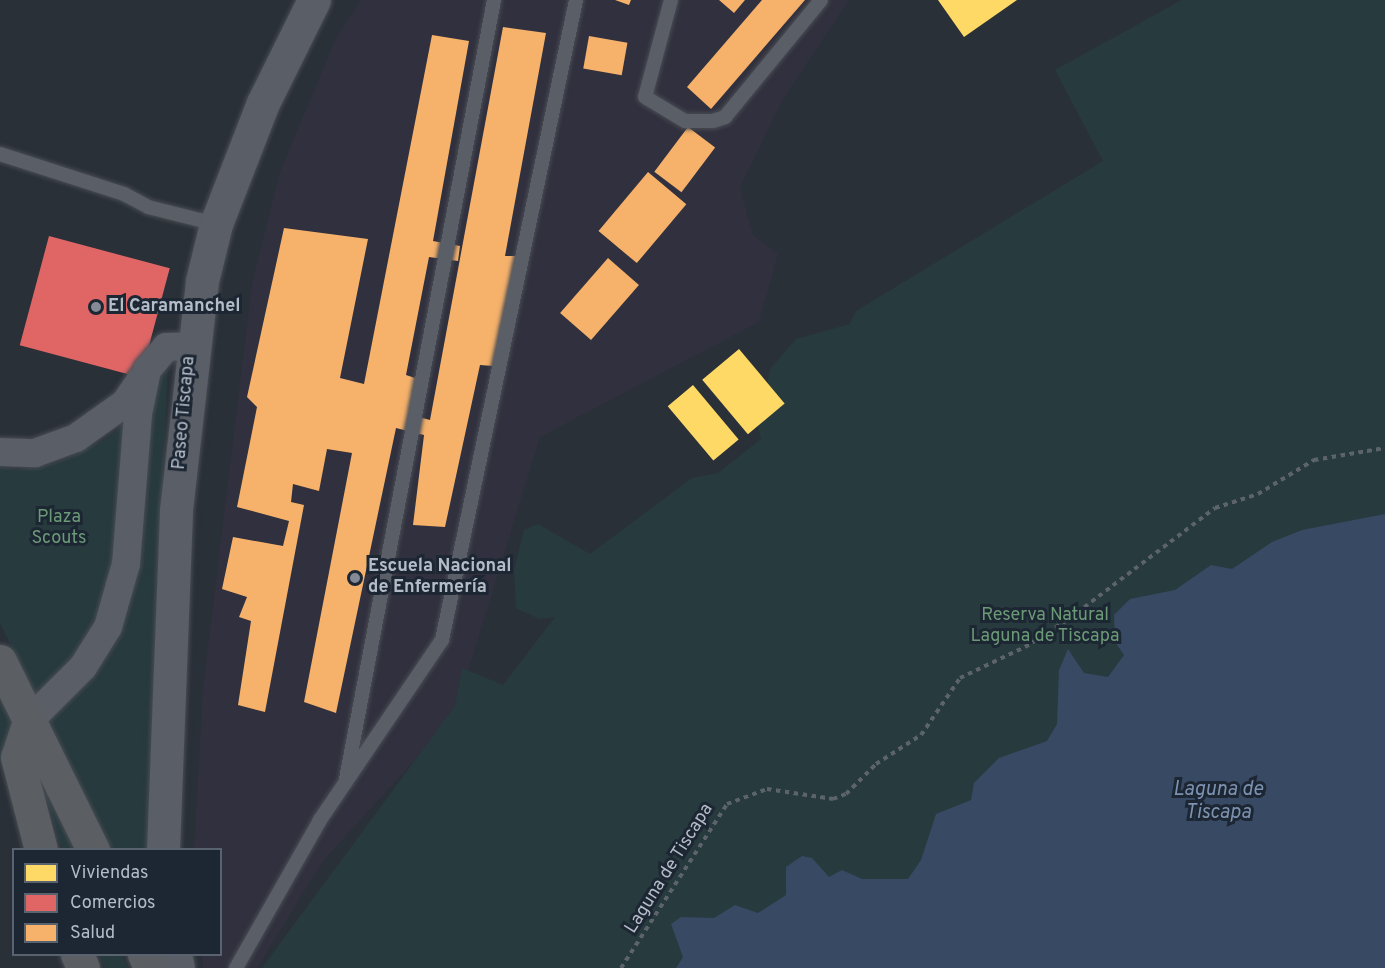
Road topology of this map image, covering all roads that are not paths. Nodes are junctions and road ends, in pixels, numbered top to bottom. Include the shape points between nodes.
1 (314, 0) edge
2 (494, 0) edge
3 (576, 0) edge
4 (671, 0) edge
5 (821, 0) edge
6 (0, 154) edge
7 (216, 224) junction
8 (191, 346) junction
9 (147, 370) junction
10 (0, 452) edge
11 (0, 662) edge
12 (29, 721) junction
13 (345, 784) junction
14 (0, 789) edge
15 (28, 848) edge
16 (41, 848) edge
17 (92, 848) edge
18 (163, 848) edge
19 (236, 968) edge

1 - 7 street, Paseo Tiscapa via 263,103
2 - 13 lane
3 - 13 lane via 442,640
4 - 5 lane via 645,97 685,121 712,122 725,117
6 - 7 lane via 124,194 148,207
7 - 8 street, Paseo Tiscapa
8 - 9 street via 166,347
8 - 18 street, Paseo Tiscapa via 176,510
9 - 10 street via 125,403 76,438 35,453
9 - 12 street via 138,414 126,564 116,605 83,667
11 - 12 highway
12 - 16 highway via 17,757
12 - 17 highway
13 - 19 lane
14 - 15 highway

